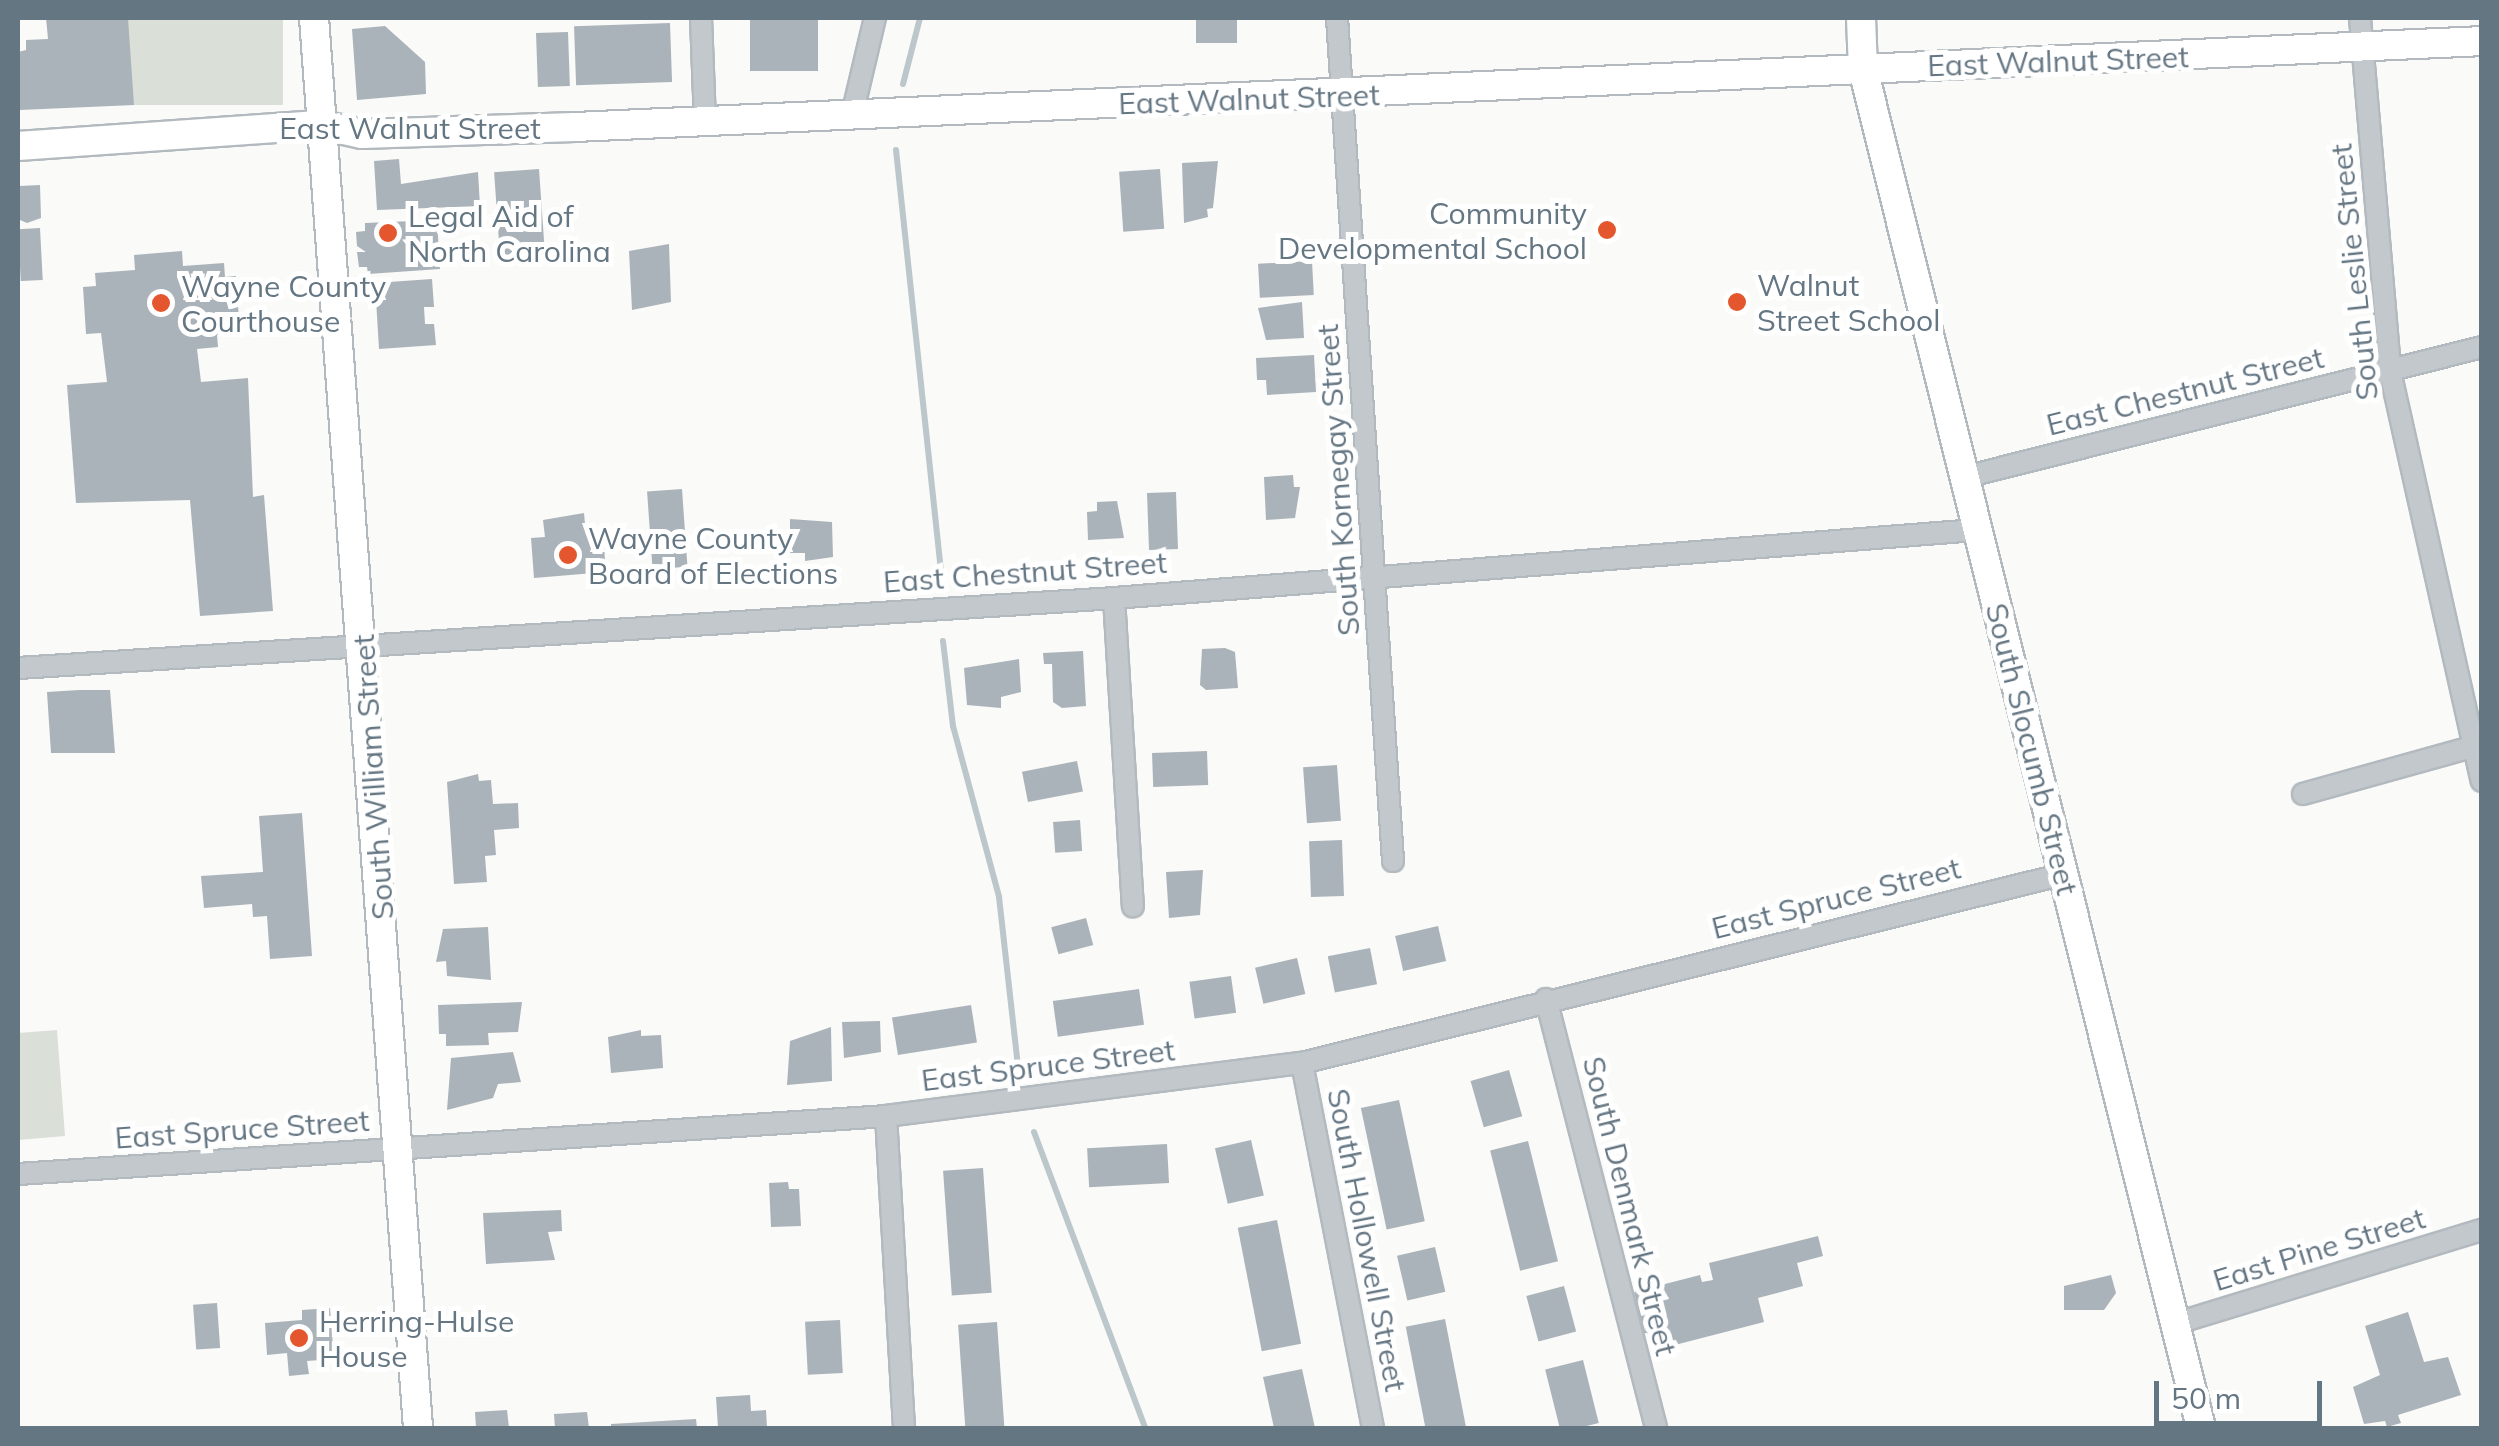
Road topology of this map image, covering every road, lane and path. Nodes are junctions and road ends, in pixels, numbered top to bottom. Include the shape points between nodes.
1 (314, 18) edge
2 (701, 18) edge
3 (876, 18) edge
4 (1336, 18) edge
5 (1861, 18) edge
6 (2360, 18) edge
7 (2482, 41) edge
8 (2361, 48) junction
9 (1862, 69) junction
10 (1340, 96) junction
11 (852, 116) junction
12 (705, 122) junction
13 (322, 125) junction
14 (18, 146) edge
15 (2482, 347) edge
16 (2390, 371) junction
17 (1961, 478) junction
18 (1976, 530) junction
19 (1375, 573) junction
20 (1114, 598) junction
21 (364, 644) junction
22 (18, 668) edge
23 (2478, 745) edge
24 (2482, 781) edge
25 (2303, 794) dead end
26 (1393, 861) dead end
27 (2064, 874) junction
28 (1133, 906) dead end
29 (1546, 999) junction
30 (1302, 1062) junction
31 (886, 1116) junction
32 (398, 1148) junction
33 (18, 1174) edge
34 (2482, 1230) edge
35 (2174, 1324) junction
36 (418, 1428) edge
37 (904, 1428) edge
38 (1373, 1428) edge
39 (1656, 1428) edge
40 (2201, 1428) edge

1 - 13 street, South William Street
2 - 12 street
3 - 11 street
4 - 10 street, South Kornegay Street
5 - 9 street, South Slocumb Street
6 - 8 street, South Leslie Street
7 - 8 street, East Walnut Street
8 - 9 street, East Walnut Street
8 - 16 street, South Leslie Street
9 - 10 street, East Walnut Street
9 - 17 street, South Slocumb Street
10 - 11 street, East Walnut Street
10 - 19 street, South Kornegay Street
11 - 12 street, East Walnut Street
12 - 13 street, East Walnut Street via 362,134
13 - 14 street, East Walnut Street
13 - 21 street, South William Street
15 - 16 street, East Chestnut Street
16 - 17 street, East Chestnut Street
16 - 23 street, South Leslie Street
17 - 18 street, South Slocumb Street
18 - 19 street, East Chestnut Street
18 - 27 street, South Slocumb Street
19 - 20 street, East Chestnut Street
19 - 26 street, South Kornegay Street
20 - 21 street, East Chestnut Street
20 - 28 street
21 - 22 street, East Chestnut Street
21 - 32 street, South William Street
23 - 24 street, South Leslie Street
23 - 25 street
27 - 29 street, East Spruce Street
27 - 35 street, South Slocumb Street
29 - 30 street, East Spruce Street
29 - 39 street, South Denmark Street
30 - 31 street, East Spruce Street
30 - 38 street, South Hollowell Street
31 - 32 street, East Spruce Street
31 - 37 street
32 - 33 street, East Spruce Street
32 - 36 street, South William Street
34 - 35 street, East Pine Street
35 - 40 street, South Slocumb Street

